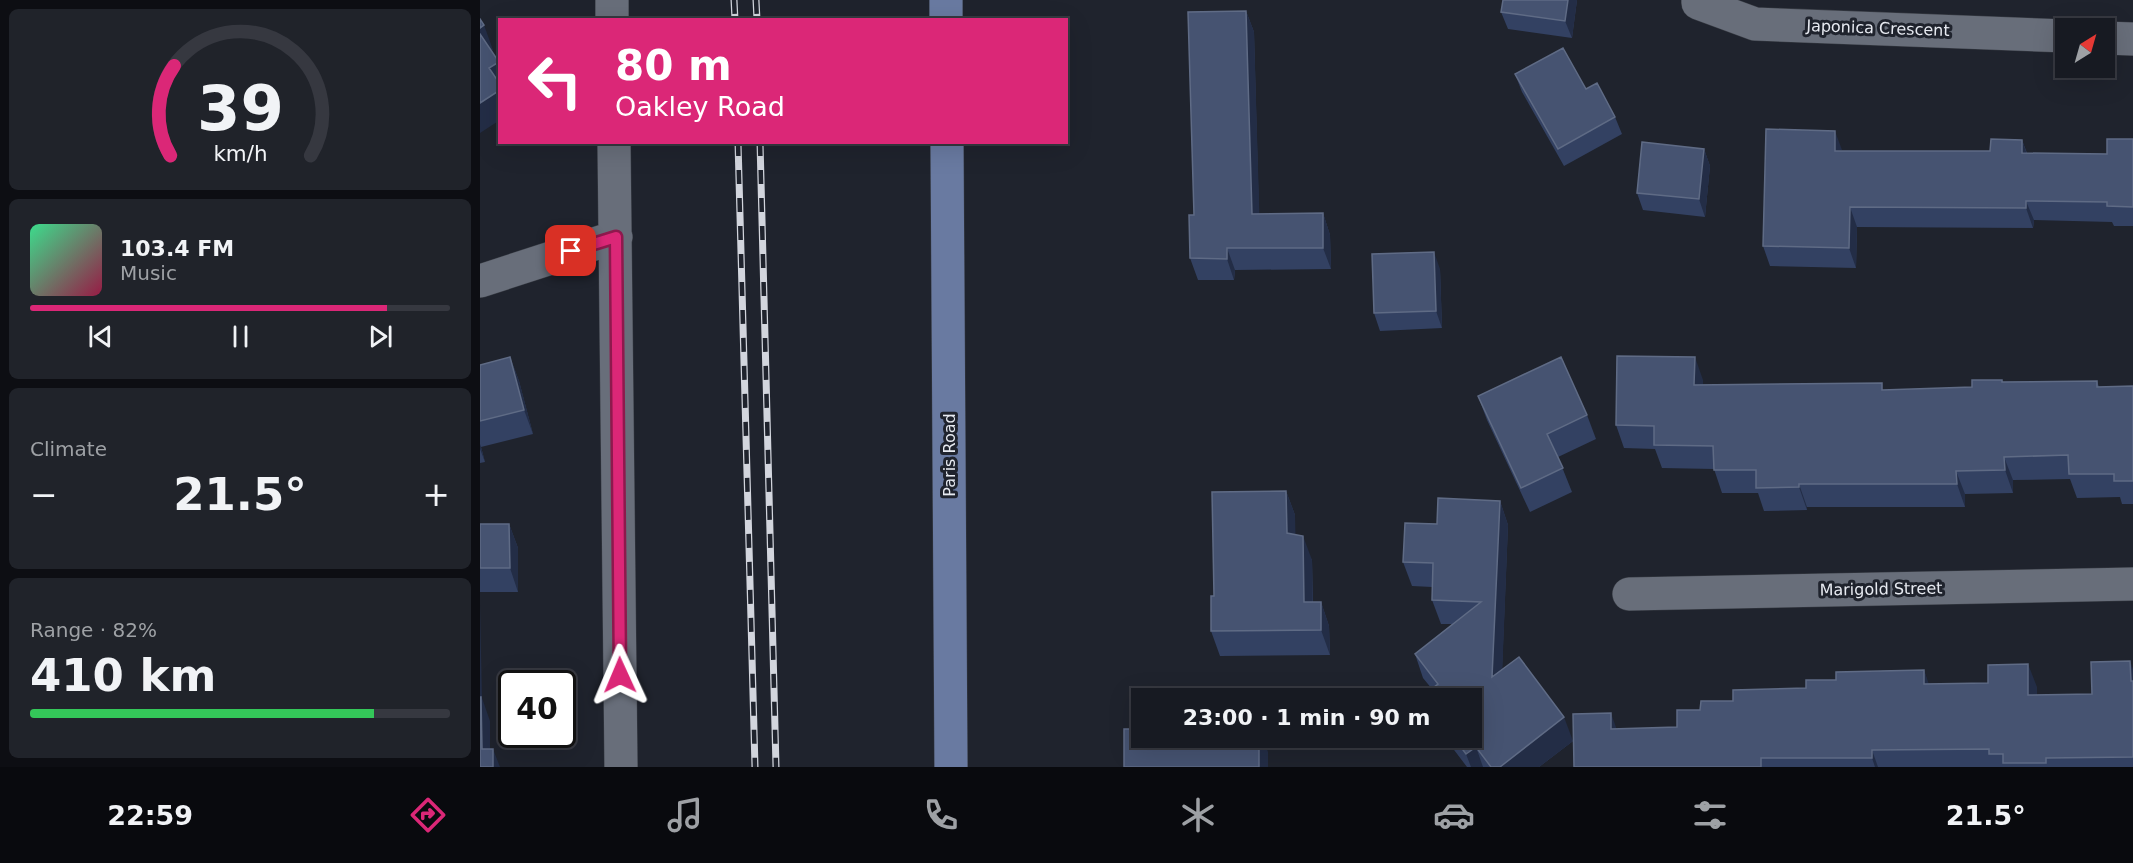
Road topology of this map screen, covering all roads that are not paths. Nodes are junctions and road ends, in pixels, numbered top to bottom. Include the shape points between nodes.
1 (612, 0) edge
2 (946, 0) edge
3 (1698, 0) edge
4 (612, 18) edge
5 (946, 18) edge
6 (2055, 36) edge
7 (2115, 38) edge
8 (2133, 39) edge
9 (615, 144) edge
10 (947, 144) edge
11 (616, 237) junction
12 (480, 280) edge
13 (2133, 584) edge
14 (1629, 594) dead end
15 (621, 767) edge
16 (951, 767) edge

1 - 4 street
2 - 5 main road
3 - 6 street, Japonica Crescent via 1755,24
7 - 8 street
9 - 11 street
10 - 16 main road, Paris Road
11 - 12 street
11 - 15 street
13 - 14 street, Marigold Street

